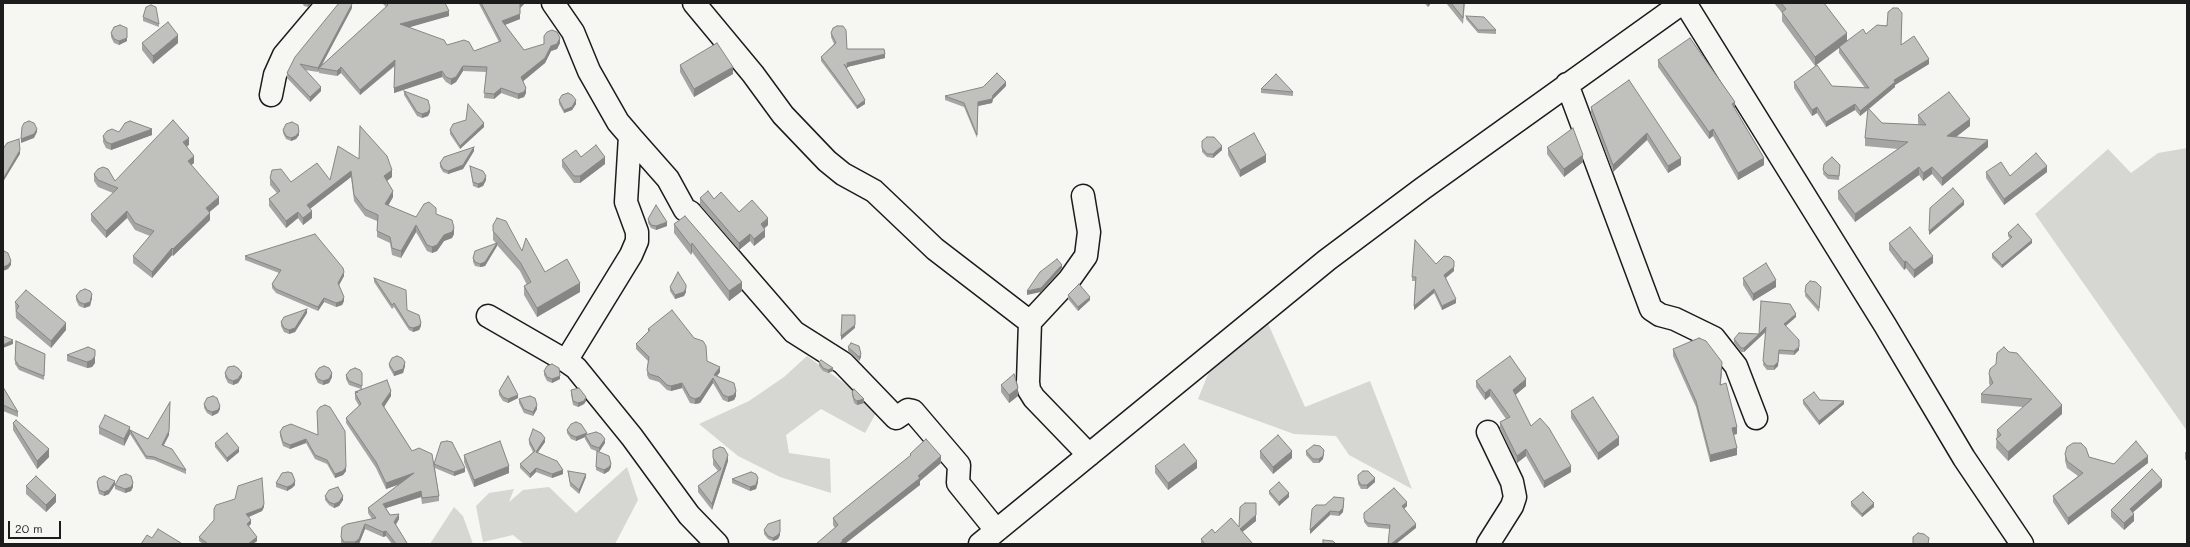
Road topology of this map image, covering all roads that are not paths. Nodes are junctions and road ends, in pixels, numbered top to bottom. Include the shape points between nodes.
1 (328, 3) edge
2 (553, 3) edge
3 (694, 3) edge
4 (1685, 3) edge
5 (1668, 7) edge
6 (1567, 84) junction
7 (271, 95) dead end
8 (630, 136) junction
9 (1083, 196) dead end
10 (488, 316) dead end
11 (1030, 322) junction
12 (566, 361) junction
13 (1756, 418) dead end
14 (1488, 432) dead end
15 (1089, 455) junction
16 (996, 530) junction
17 (717, 544) edge
18 (980, 544) edge
19 (1488, 544) edge
20 (2022, 544) edge

1 - 7 street via 284,55 275,75
2 - 8 street via 573,32 589,71 618,122
3 - 11 street via 754,74 783,115 826,162 874,191 935,249
4 - 20 street via 1885,325 1964,458
5 - 6 street
6 - 13 street via 1651,309 1714,338 1736,366
6 - 15 street via 1327,260
8 - 12 street via 626,202 634,221 637,241
8 - 16 street via 668,179 685,210 690,212 794,332 843,363 896,418 908,410 913,411 958,465 958,484
9 - 11 street via 1089,232 1086,256 1070,280
10 - 12 street
11 - 15 street via 1029,390
12 - 17 street via 576,368 632,437 689,515
14 - 19 street via 1512,482 1515,498
15 - 16 street
16 - 18 street

